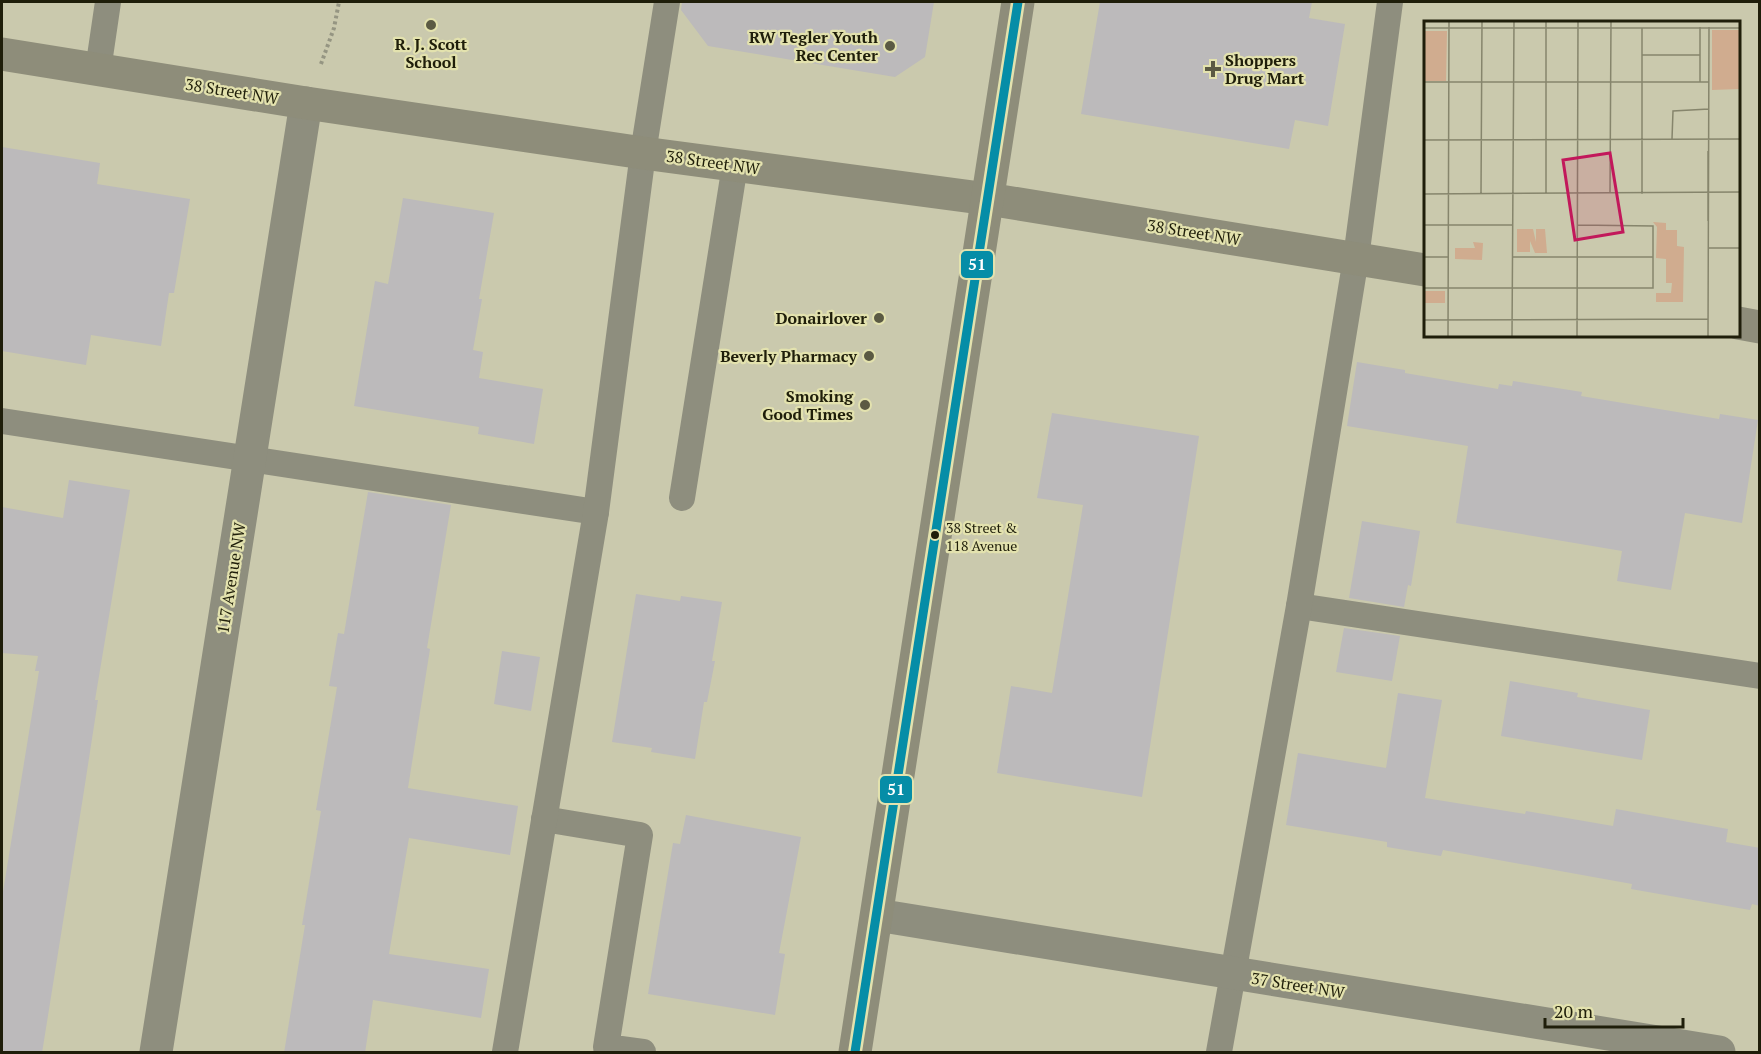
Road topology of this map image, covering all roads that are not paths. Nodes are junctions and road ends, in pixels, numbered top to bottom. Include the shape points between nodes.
1 (108, 2) edge
2 (667, 2) edge
3 (1018, 2) edge
4 (1390, 2) edge
5 (2, 54) edge
6 (98, 70) junction
7 (306, 103) junction
8 (643, 153) junction
9 (735, 165) junction
10 (988, 200) junction
11 (1356, 258) junction
12 (1424, 270) edge
13 (1740, 323) edge
14 (1760, 327) edge
15 (2, 421) edge
16 (250, 459) junction
17 (682, 498) dead end
18 (596, 512) junction
19 (1299, 606) junction
20 (1760, 676) edge
21 (544, 819) junction
22 (877, 915) junction
23 (1233, 974) junction
24 (156, 1053) edge
25 (505, 1053) edge
26 (643, 1053) edge
27 (855, 1053) edge
28 (1219, 1053) edge
29 (1719, 1053) edge

1 - 6 lane
2 - 8 lane
3 - 10 street
4 - 11 lane
5 - 6 street, 38 Street NW
6 - 7 street, 38 Street NW
7 - 8 street, 38 Street NW
7 - 16 street, 117 Avenue NW
8 - 9 street, 38 Street NW
8 - 18 lane
9 - 10 street, 38 Street NW
9 - 17 lane
10 - 11 street, 38 Street NW
10 - 22 street
11 - 12 street, 38 Street NW
11 - 19 lane
13 - 14 street
15 - 16 lane
16 - 18 lane
16 - 24 street, 117 Avenue NW
18 - 21 lane
19 - 20 lane
19 - 23 lane
21 - 25 lane
21 - 26 lane via 639,835 606,1047
22 - 23 street, 37 Street NW
22 - 27 street
23 - 28 lane
23 - 29 street, 37 Street NW

